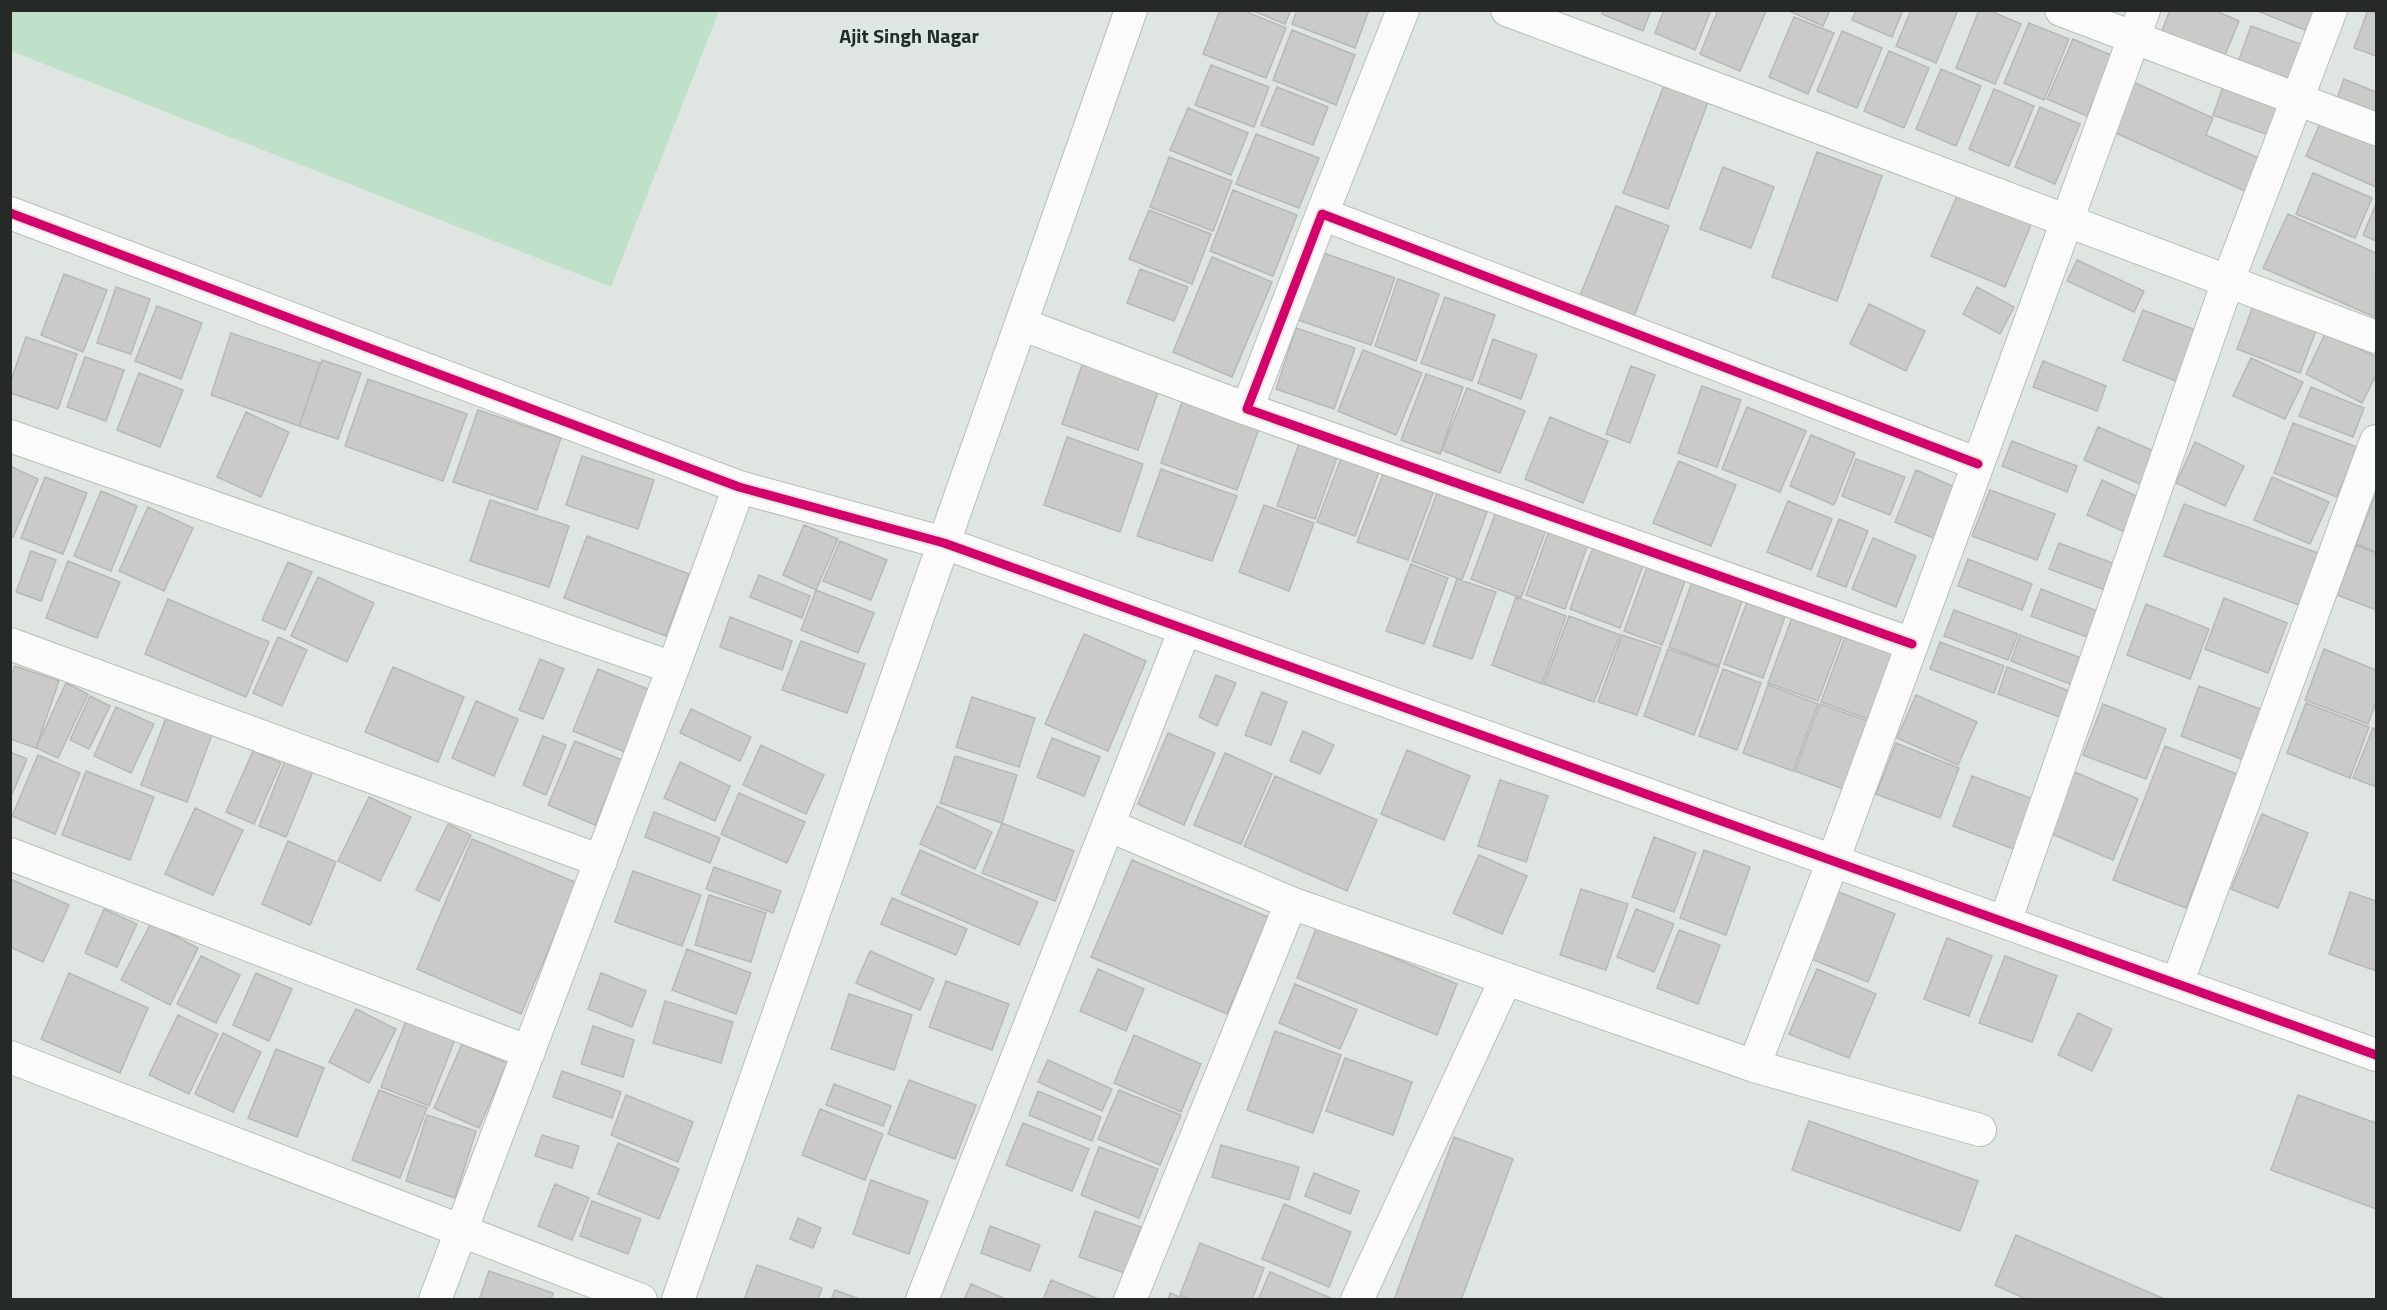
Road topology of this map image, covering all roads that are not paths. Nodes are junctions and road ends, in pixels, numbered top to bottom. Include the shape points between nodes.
1 (1131, 10) edge
2 (1402, 10) edge
3 (1507, 10) edge
4 (2061, 10) edge
5 (2331, 10) edge
6 (2139, 24) edge
7 (2297, 99) junction
8 (2376, 129) edge
9 (10, 213) edge
10 (1322, 214) junction
11 (2067, 221) junction
12 (2228, 281) junction
13 (1021, 324) junction
14 (2376, 337) edge
15 (1247, 410) junction
16 (10, 436) edge
17 (2376, 441) edge
18 (1978, 464) junction
19 (739, 487) junction
20 (944, 543) junction
21 (1185, 629) junction
22 (10, 644) edge
23 (1912, 644) junction
24 (674, 668) junction
25 (1108, 825) junction
26 (10, 854) edge
27 (601, 861) junction
28 (1833, 861) junction
29 (1291, 903) junction
30 (2005, 922) junction
31 (1506, 979) junction
32 (2177, 984) junction
33 (529, 1052) junction
34 (2376, 1055) edge
35 (10, 1057) edge
36 (1754, 1066) junction
37 (1980, 1130) dead end
38 (461, 1230) junction
39 (435, 1299) edge
40 (641, 1299) edge
41 (678, 1299) edge
42 (922, 1299) edge
43 (1130, 1299) edge
44 (1357, 1299) edge

1 - 13 street
2 - 10 street
3 - 11 street
4 - 6 street
5 - 7 street
6 - 7 street
6 - 11 street
7 - 8 street
7 - 12 street
9 - 19 street
10 - 15 street
10 - 18 street
11 - 12 street
11 - 18 street
12 - 14 street
12 - 30 street
13 - 15 street
13 - 20 street
15 - 23 street
16 - 24 street
17 - 32 street
18 - 23 street
19 - 20 street
19 - 24 street
20 - 21 street
20 - 41 street
21 - 25 street
21 - 28 street
22 - 27 street
23 - 28 street
24 - 27 street
25 - 29 street
25 - 42 street
26 - 33 street
27 - 33 street
28 - 30 street
28 - 36 street
29 - 31 street
29 - 43 street
30 - 32 street
31 - 36 street
31 - 44 street
32 - 34 street
33 - 38 street
35 - 38 street
36 - 37 street
38 - 39 street
38 - 40 street

